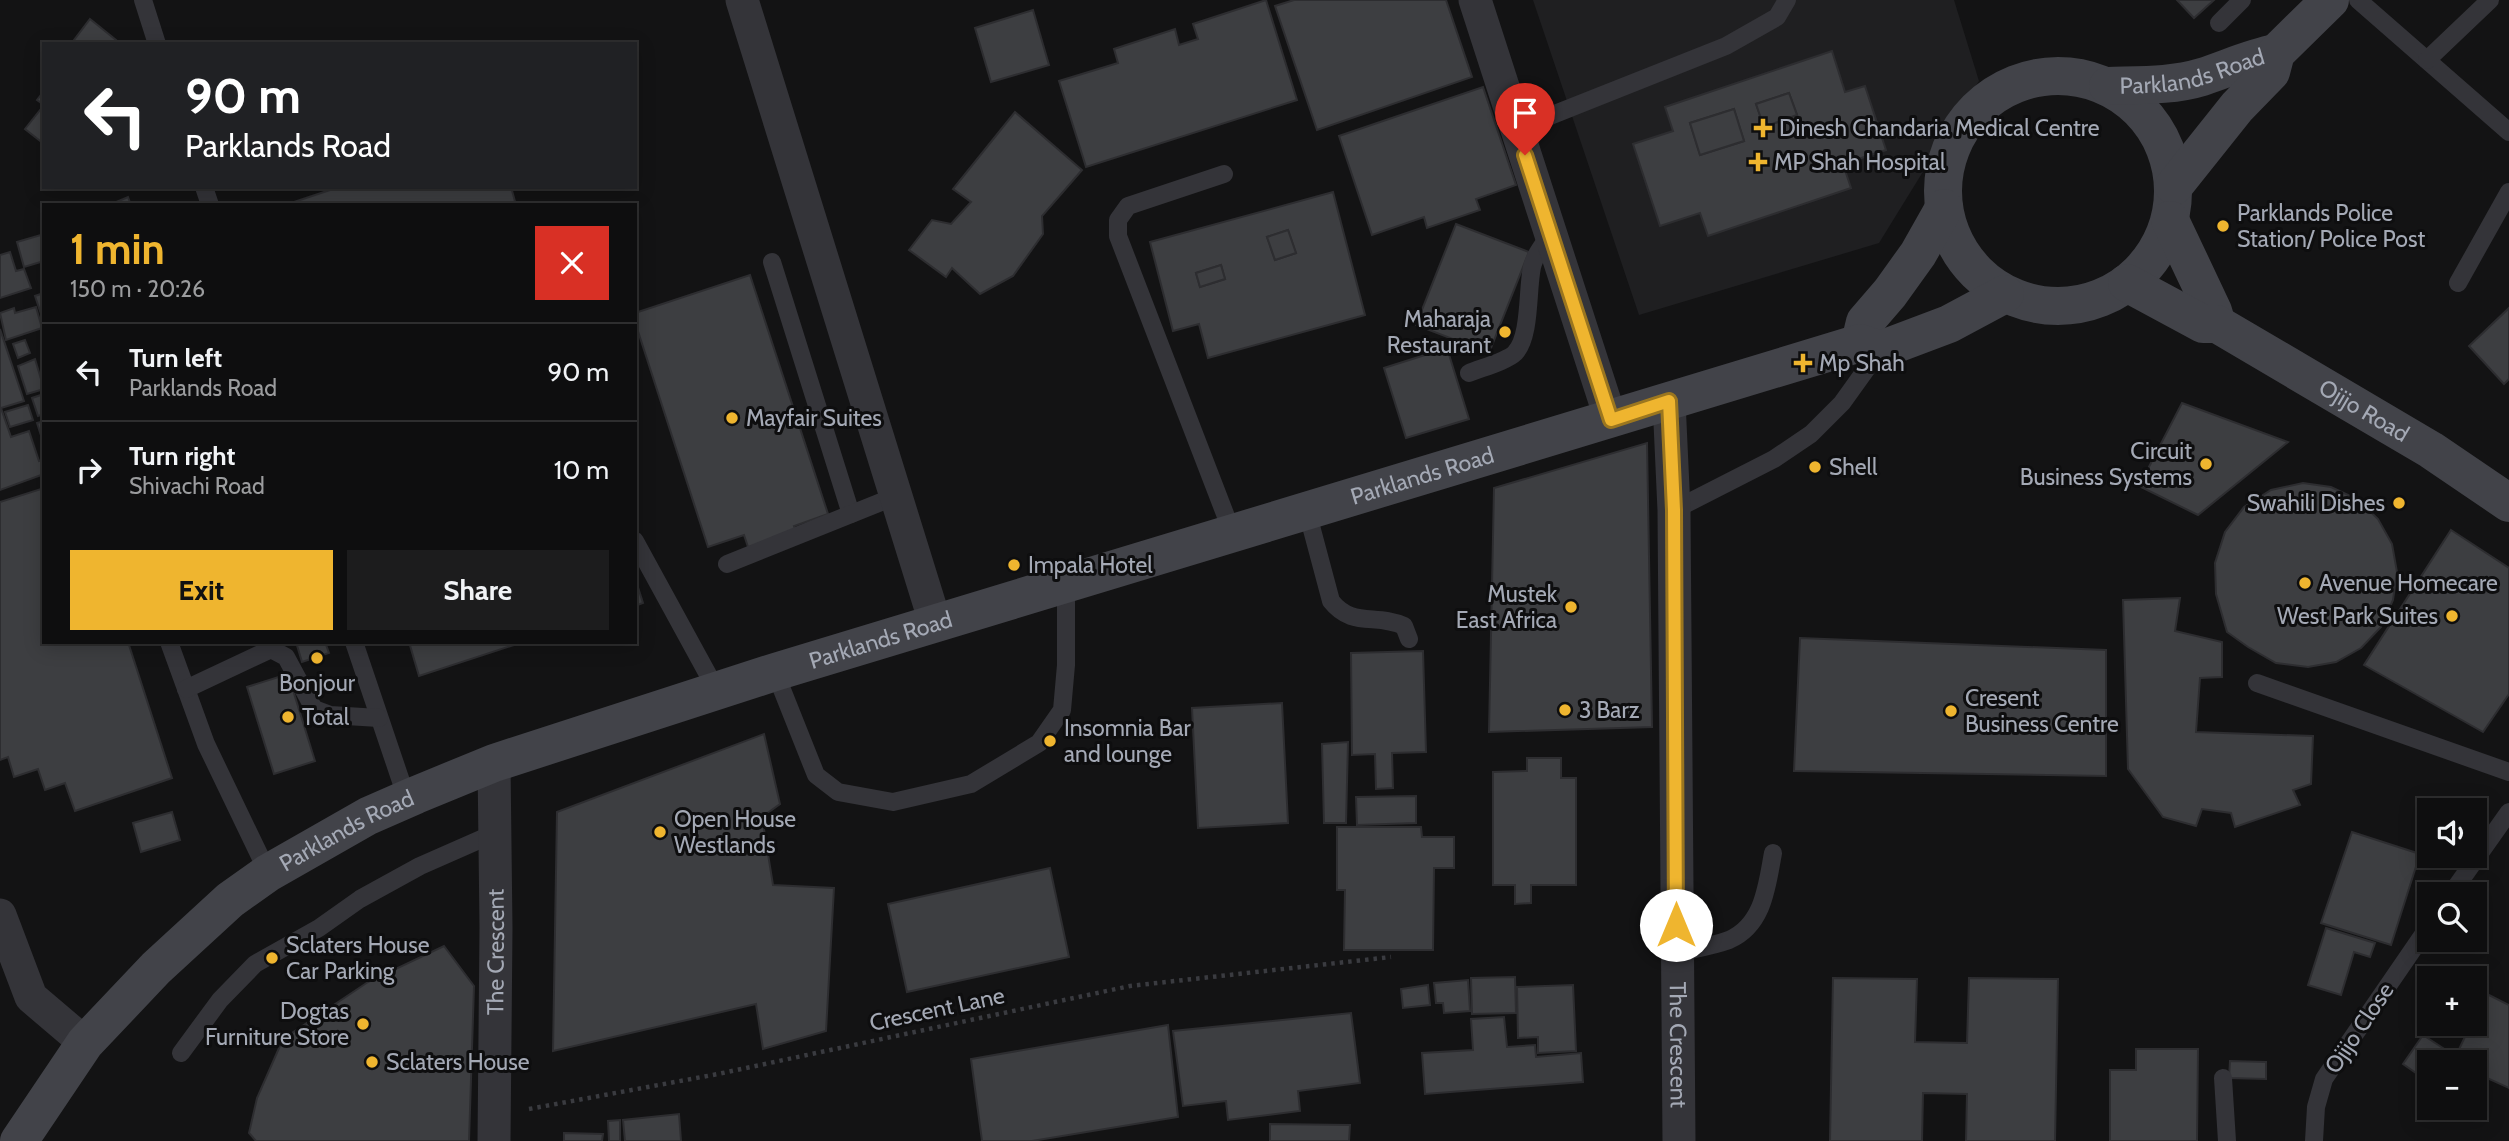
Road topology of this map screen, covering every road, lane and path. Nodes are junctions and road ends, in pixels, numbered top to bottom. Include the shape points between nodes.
1 (143, 0) edge
2 (742, 0) edge
3 (1475, 0) edge
4 (1787, 0) edge
5 (2242, 0) edge
6 (2330, 0) edge
7 (2358, 0) edge
8 (2490, 0) edge
9 (2219, 23) dead end
10 (156, 42) edge
11 (2276, 53) junction
12 (2427, 60) junction
13 (2108, 86) junction
14 (1517, 128) junction
15 (2509, 132) edge
16 (1224, 174) dead end
17 (2509, 192) edge
18 (2172, 203) junction
19 (1944, 208) junction
20 (1551, 233) junction
21 (772, 262) dead end
22 (2127, 283) junction
23 (2458, 283) dead end
24 (2006, 295) junction
25 (2217, 324) junction
26 (1870, 346) junction
27 (1469, 373) dead end
28 (1669, 401) junction
29 (1611, 420) junction
30 (896, 496) junction
31 (2509, 503) edge
32 (1674, 510) junction
33 (1307, 511) junction
34 (851, 514) junction
35 (1232, 533) junction
36 (637, 545) edge
37 (727, 564) dead end
38 (1066, 583) junction
39 (935, 622) junction
40 (1409, 639) dead end
41 (170, 644) edge
42 (355, 644) edge
43 (775, 672) junction
44 (2257, 683) dead end
45 (186, 689) junction
46 (717, 691) junction
47 (379, 718) junction
48 (494, 763) junction
49 (2509, 772) edge
50 (407, 799) junction
51 (2509, 812) edge
52 (495, 833) junction
53 (1773, 853) dead end
54 (268, 873) junction
55 (2459, 882) edge
56 (0, 915) edge
57 (2417, 943) edge
58 (1676, 953) junction
59 (1391, 957) dead end
60 (85, 1043) junction
61 (181, 1053) dead end
62 (2224, 1078) dead end
63 (494, 1128) edge
64 (19, 1141) edge
65 (1679, 1141) edge
66 (2227, 1141) edge
67 (2314, 1141) edge

1 - 10 lane
2 - 30 street
3 - 14 street
4 - 14 lane via 1777,17 1726,46
5 - 9 lane
6 - 11 main road, Parklands Road
7 - 12 lane
8 - 12 lane
11 - 13 main road, Parklands Road via 2201,78
11 - 18 main road, Parklands Road via 2271,72 2222,125
12 - 15 lane
13 - 18 main road via 2142,110 2165,145
13 - 19 main road via 2074,76 2039,77 2005,88 1986,102 1956,138 1944,172
14 - 20 street
16 - 35 lane via 1128,206 1118,220 1118,236
17 - 23 lane
18 - 22 main road via 2154,255
18 - 25 main road
19 - 24 main road via 1955,243 1976,273
19 - 26 main road via 1918,254 1865,322
20 - 27 lane via 1532,266 1520,345 1513,355
20 - 29 street
21 - 34 lane
22 - 24 main road via 2089,302 2046,306
22 - 25 main road, Ojijo Road via 2203,324
24 - 26 main road, Parklands Road via 1950,324
25 - 31 main road, Ojijo Road via 2431,450
26 - 28 main road, Parklands Road
26 - 32 lane via 1842,403 1811,434 1774,459
28 - 29 main road, Parklands Road
28 - 32 street, The Crescent
29 - 33 main road, Parklands Road
30 - 34 lane
30 - 39 street
32 - 58 street, The Crescent
33 - 35 main road, Parklands Road
33 - 40 lane via 1331,601 1339,612 1354,619 1392,620 1404,626
34 - 37 lane
35 - 38 main road, Parklands Road
36 - 46 lane
38 - 39 main road, Parklands Road
38 - 43 lane via 1062,710 1039,743 971,784 893,802 838,792 816,775
39 - 43 main road, Parklands Road
41 - 45 lane
42 - 47 lane
43 - 46 main road, Parklands Road
44 - 49 lane
45 - 47 lane via 271,649 286,657 314,709 330,715
45 - 54 lane via 206,744
46 - 48 main road, Parklands Road
47 - 50 lane
48 - 50 main road, Parklands Road
48 - 52 street, The Crescent
50 - 54 main road, Parklands Road
51 - 55 lane
52 - 61 lane via 420,866 255,964 220,1000
52 - 63 street, The Crescent
53 - 58 lane via 1765,900 1752,923 1730,939
54 - 60 main road, Parklands Road via 230,900 156,968
56 - 60 street via 31,997
57 - 67 lane, Ojijo Close via 2324,1079
58 - 65 street, The Crescent
59 - 63 path, Crescent Lane via 1130,986 718,1073
60 - 64 main road, Parklands Road
62 - 66 lane

